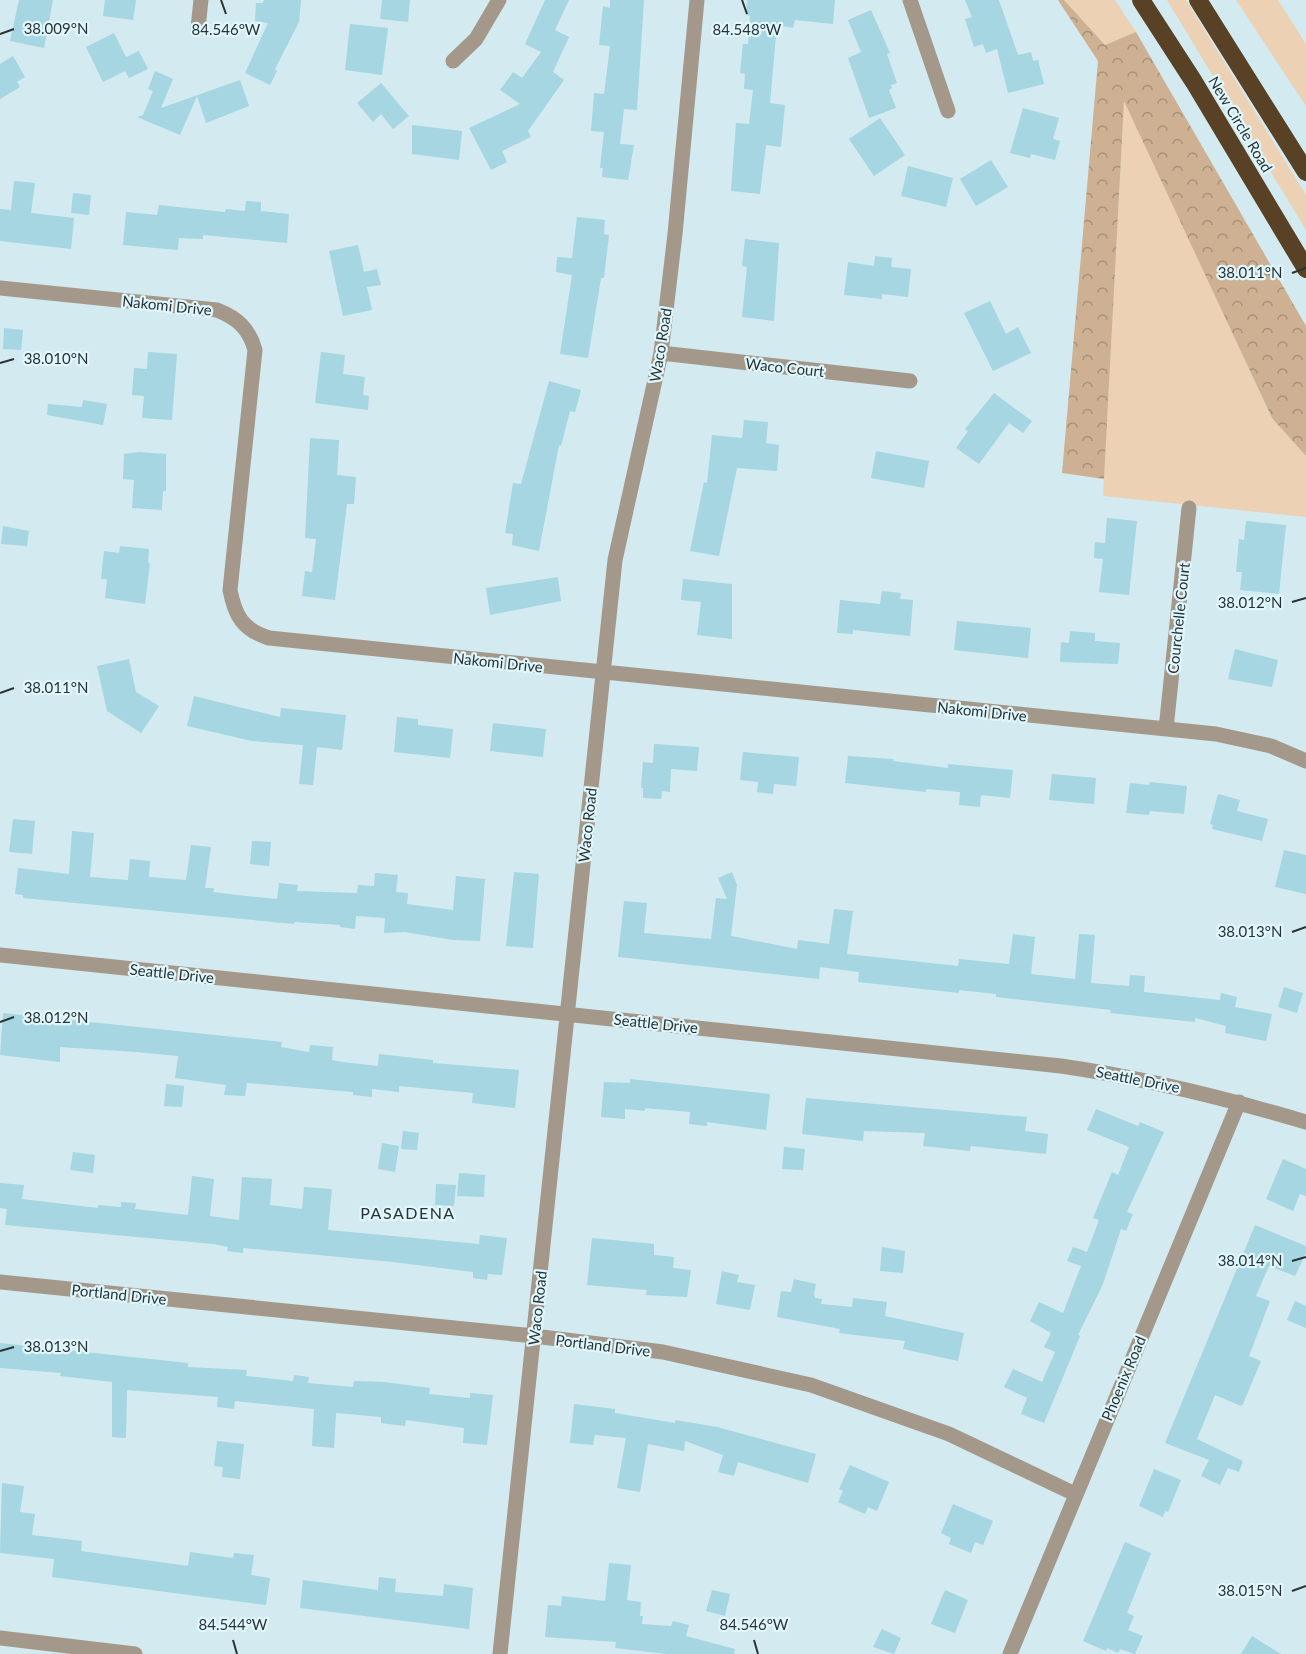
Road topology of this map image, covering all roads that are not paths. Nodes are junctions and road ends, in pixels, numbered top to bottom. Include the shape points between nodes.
1 (201, 0) edge
2 (499, 0) edge
3 (697, 0) edge
4 (910, 0) edge
5 (1141, 0) edge
6 (1198, 0) edge
7 (198, 28) dead end
8 (453, 61) dead end
9 (948, 111) dead end
10 (1306, 172) edge
11 (1306, 269) edge
12 (0, 288) edge
13 (661, 353) junction
14 (910, 381) dead end
15 (1189, 508) dead end
16 (603, 673) junction
17 (1166, 729) junction
18 (1306, 761) edge
19 (0, 955) edge
20 (567, 1013) junction
21 (1239, 1102) junction
22 (1306, 1122) edge
23 (0, 1282) edge
24 (534, 1336) junction
25 (1075, 1494) junction
26 (0, 1638) edge
27 (135, 1654) edge
28 (500, 1654) edge
29 (1010, 1654) edge

1 - 7 street
2 - 8 street via 476,39
3 - 13 street, Waco Road
4 - 9 street
5 - 11 highway, New Circle Road
6 - 10 highway, New Circle Road
12 - 16 street, Nakomi Drive via 217,310 239,322 251,336 255,350 230,590 234,612 254,633 269,638
13 - 14 street, Waco Court
13 - 16 street, Waco Road via 616,550
15 - 17 street, Courchelle Court
16 - 17 street, Nakomi Drive
16 - 20 street, Waco Road
17 - 18 street, Nakomi Drive via 1244,739
19 - 20 street, Seattle Drive
20 - 21 street, Seattle Drive via 1061,1066 1132,1076
20 - 24 street, Waco Road
21 - 22 street, Seattle Drive
21 - 25 street, Phoenix Road
23 - 24 street, Portland Drive
24 - 25 street, Portland Drive via 663,1352 811,1385 949,1434
24 - 28 street, Waco Road
25 - 29 street, Phoenix Road
26 - 27 street

